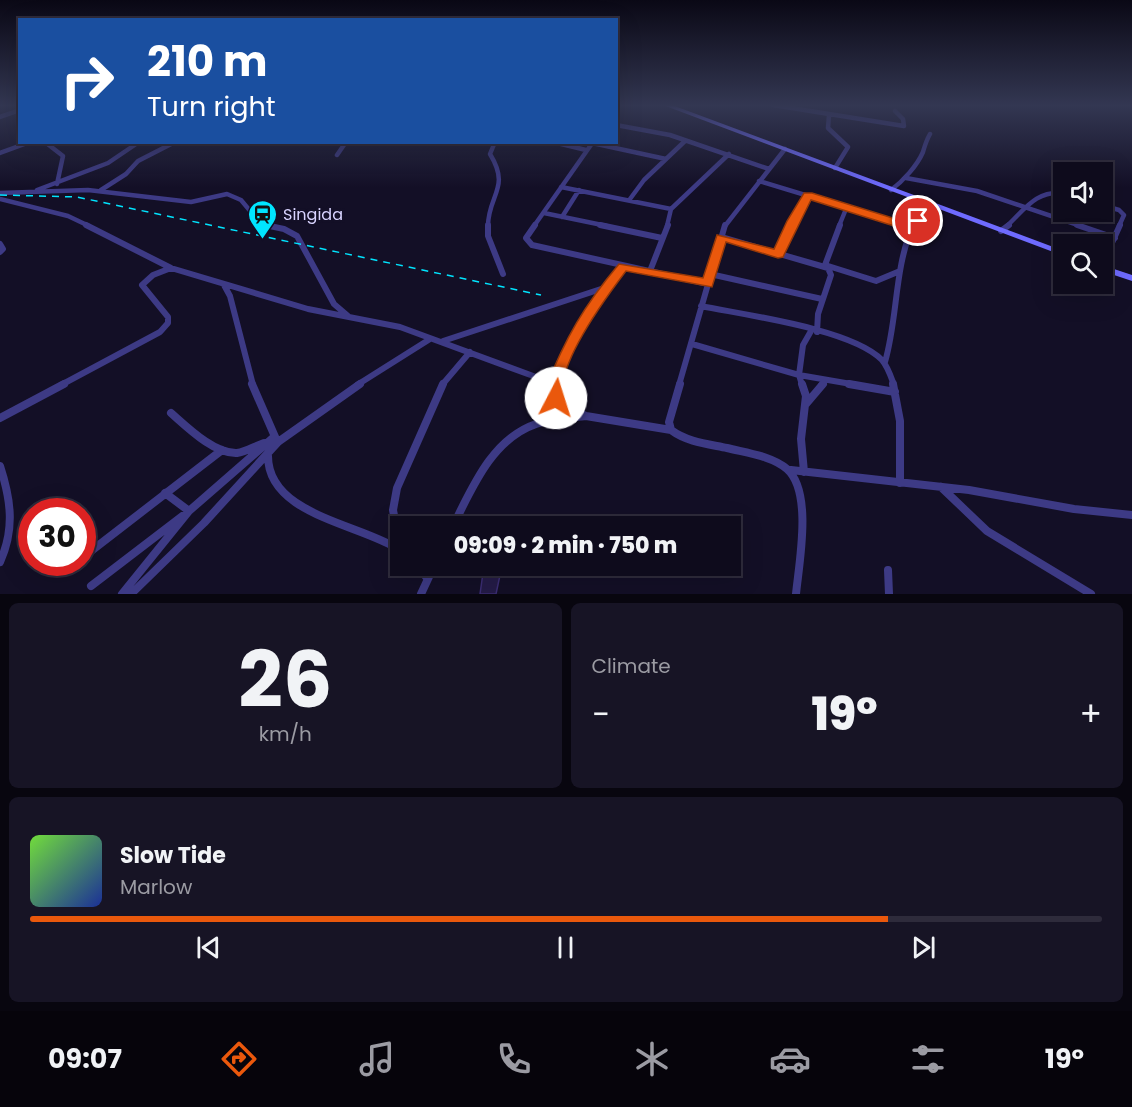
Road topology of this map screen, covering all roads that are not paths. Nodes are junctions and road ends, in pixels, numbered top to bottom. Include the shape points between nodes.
1 (658, 133) edge
2 (744, 133) edge
3 (833, 133) edge
4 (930, 134) dead end
5 (686, 141) junction
6 (25, 144) edge
7 (48, 144) edge
8 (136, 144) edge
9 (170, 144) edge
10 (345, 144) edge
11 (494, 144) edge
12 (561, 144) edge
13 (591, 144) edge
14 (597, 144) edge
15 (785, 149) junction
16 (586, 150) junction
17 (0, 153) edge
18 (729, 154) junction
19 (337, 155) dead end
20 (666, 159) junction
21 (836, 168) junction
22 (769, 169) junction
23 (906, 178) junction
24 (759, 181) junction
25 (56, 183) junction
26 (561, 187) junction
27 (60, 190) junction
28 (579, 190) junction
29 (891, 190) junction
30 (100, 191) junction
31 (1053, 192) edge
32 (0, 193) edge
33 (26, 193) junction
34 (17, 195) dead end
35 (808, 196) junction
36 (0, 199) edge
37 (630, 199) junction
38 (9, 200) junction
39 (0, 205) edge
40 (846, 208) junction
41 (1113, 208) edge
42 (671, 209) junction
43 (1024, 209) junction
44 (544, 213) junction
45 (562, 217) junction
46 (922, 217) dead end
47 (913, 224) junction
48 (1001, 231) junction
49 (721, 237) junction
50 (662, 238) junction
51 (1114, 238) joint
52 (0, 244) edge
53 (1053, 250) edge
54 (0, 252) edge
55 (778, 254) junction
56 (825, 265) junction
57 (623, 267) junction
58 (171, 268) junction
59 (1113, 270) edge
60 (650, 271) junction
61 (900, 271) junction
62 (503, 274) dead end
63 (710, 274) junction
64 (1132, 278) edge
65 (708, 284) junction
66 (224, 285) junction
67 (607, 287) junction
68 (822, 299) junction
69 (701, 306) junction
70 (348, 316) junction
71 (814, 331) junction
72 (430, 339) junction
73 (443, 342) junction
74 (692, 344) junction
75 (470, 352) junction
76 (885, 362) junction
77 (799, 375) junction
78 (825, 381) junction
79 (553, 389) junction
80 (895, 392) junction
81 (806, 404) junction
82 (171, 412) dead end
83 (586, 416) junction
84 (0, 418) edge
85 (671, 430) junction
86 (273, 440) junction
87 (222, 450) junction
88 (268, 455) junction
89 (0, 466) edge
90 (791, 470) junction
91 (804, 472) junction
92 (900, 483) junction
93 (941, 487) junction
94 (165, 493) junction
95 (189, 511) junction
96 (1132, 515) edge
97 (394, 516) edge
98 (459, 516) edge
99 (390, 544) edge
100 (96, 547) edge
101 (0, 562) edge
102 (888, 570) dead end
103 (427, 578) edge
104 (91, 586) dead end
105 (122, 594) edge
106 (131, 594) edge
107 (422, 594) edge
108 (796, 594) edge
109 (890, 594) edge
110 (1091, 594) edge

1 - 5 street
2 - 15 main road
3 - 21 street via 848,147
4 - 23 street
5 - 18 street
5 - 20 street
6 - 17 street
7 - 25 street via 63,156
8 - 25 street via 108,163
9 - 30 street via 138,161
10 - 19 street
11 - 62 street via 490,154 498,167 499,189 487,219 490,246
12 - 16 street
13 - 16 street
14 - 20 street
15 - 21 main road
15 - 22 street
16 - 26 street
18 - 22 street
18 - 42 street
20 - 37 street via 640,183
21 - 29 main road
22 - 24 street
23 - 29 street
23 - 43 street via 969,189
24 - 35 street
24 - 49 street via 732,213
25 - 27 street
25 - 33 street
26 - 28 street
26 - 44 street
27 - 30 street
27 - 33 street
28 - 37 street
28 - 45 street
29 - 48 main road
30 - 70 street via 183,202 227,194 241,200 261,224 297,236 334,304
31 - 43 street via 1045,191
32 - 33 street
33 - 34 street
35 - 40 street
35 - 55 street
36 - 38 street
37 - 42 street
38 - 39 street
38 - 58 street via 68,216
40 - 47 street
40 - 56 street
41 - 51 street via 1124,215
42 - 50 street
43 - 48 street
43 - 51 street
44 - 45 street
44 - 57 street via 525,238 528,243
45 - 50 street
46 - 47 street
47 - 61 street via 905,239
48 - 53 main road
49 - 55 street
49 - 63 street
50 - 60 street
52 - 54 street
55 - 56 street
56 - 61 street via 876,281
56 - 68 street via 831,275
57 - 60 street
57 - 67 street
58 - 66 street
58 - 84 street via 153,275 142,285 168,317 160,332
59 - 64 main road
60 - 65 street
61 - 76 street
63 - 65 street
63 - 68 street
65 - 69 street
66 - 70 street
66 - 86 street via 250,378
67 - 73 street
67 - 79 street via 572,340
68 - 71 street
69 - 71 street
69 - 74 street
70 - 72 street via 400,327
71 - 76 street via 866,347
71 - 77 street via 803,345
72 - 73 street
72 - 86 street
73 - 75 street
74 - 77 street
74 - 85 street via 669,422
75 - 79 street via 541,379
75 - 97 street via 443,384 397,488
76 - 80 street
77 - 78 street
77 - 81 street
78 - 80 street
78 - 81 street
79 - 83 street via 560,405
80 - 92 street via 901,423
81 - 91 street via 801,439
82 - 87 street
83 - 85 street
83 - 98 street via 532,425 516,433 489,463
85 - 90 street via 690,440 779,463
86 - 87 street via 238,453
86 - 88 street
86 - 95 street
87 - 94 street
88 - 99 street via 268,467 289,500 311,513
88 - 106 street
89 - 101 street via 13,523
90 - 91 street
90 - 108 street via 799,484 802,505
91 - 92 street
92 - 93 street
93 - 96 street
93 - 110 street via 987,531
94 - 95 street
94 - 100 street
95 - 104 street
95 - 105 street
102 - 109 street
103 - 107 street

